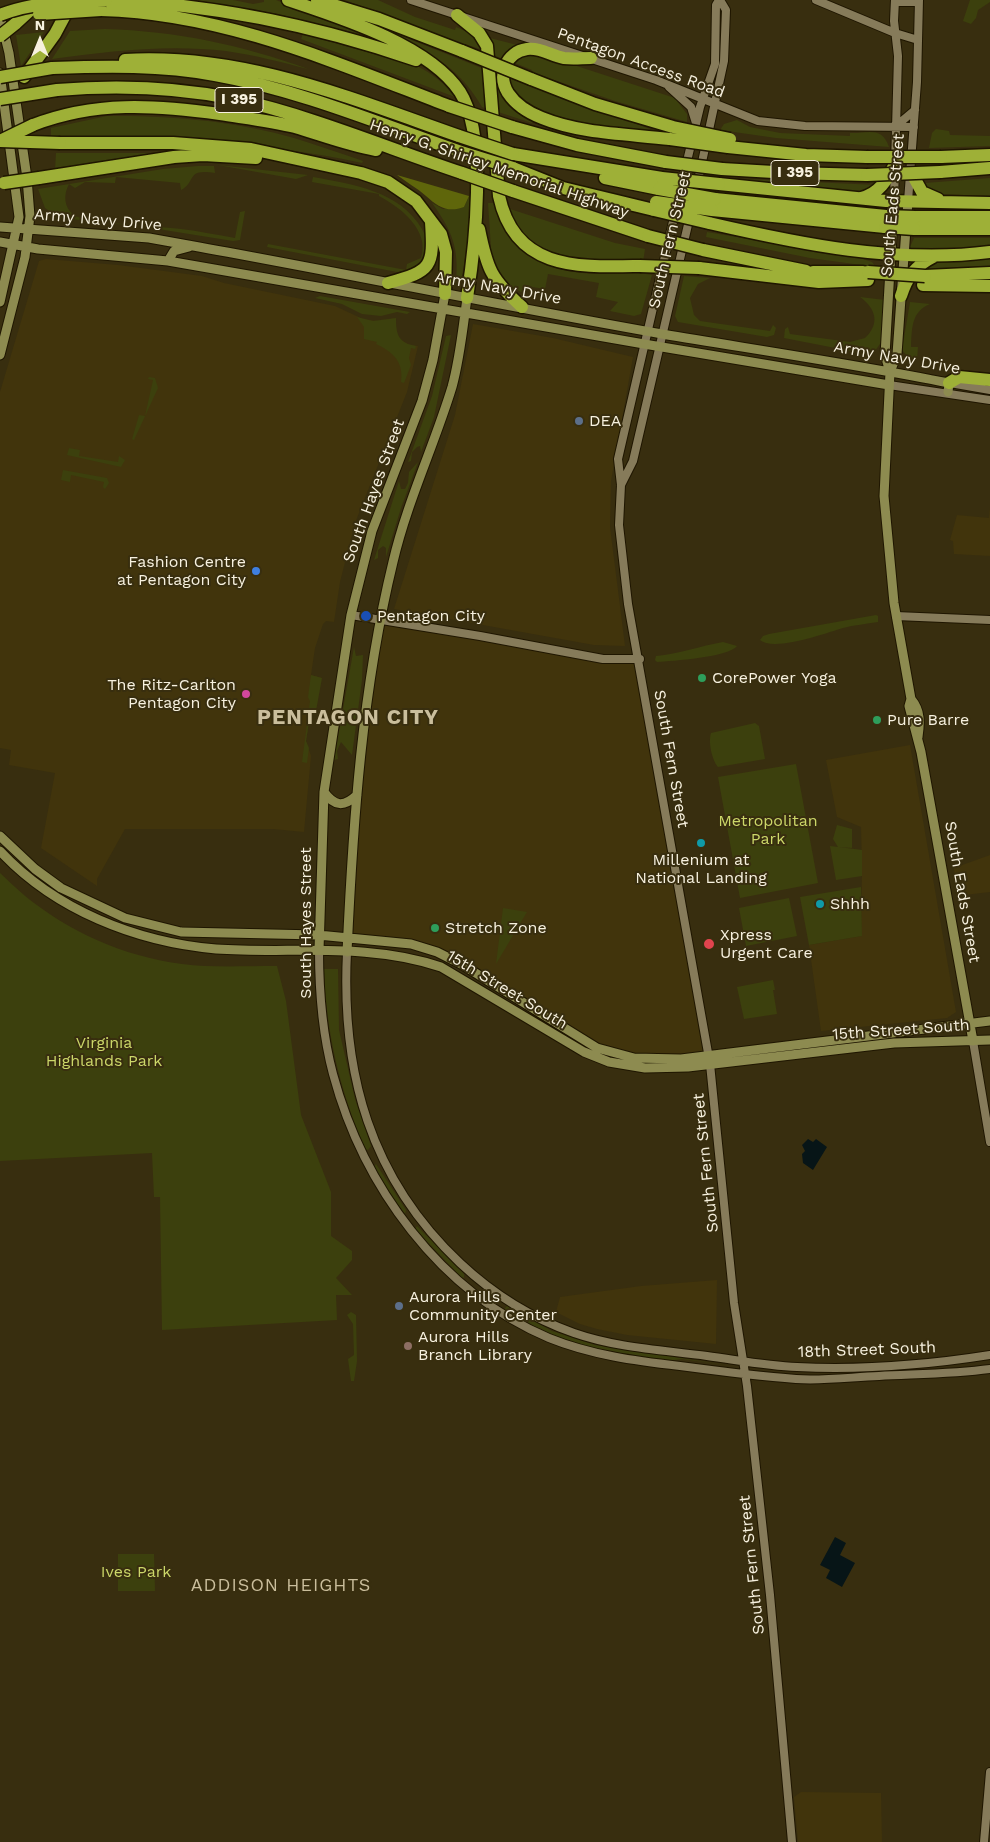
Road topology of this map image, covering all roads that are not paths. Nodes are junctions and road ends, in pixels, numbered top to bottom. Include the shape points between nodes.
1 (41, 0) edge
2 (72, 0) edge
3 (288, 0) edge
4 (317, 0) edge
5 (411, 0) edge
6 (719, 0) edge
7 (816, 0) edge
8 (895, 1) edge
9 (919, 1) edge
10 (104, 5) edge
11 (0, 15) edge
12 (457, 15) junction
13 (0, 20) edge
14 (895, 33) junction
15 (0, 36) edge
16 (918, 40) junction
17 (591, 58) junction
18 (52, 68) junction
19 (0, 73) edge
20 (443, 74) junction
21 (0, 77) edge
22 (663, 82) junction
23 (704, 97) junction
24 (0, 98) edge
25 (716, 104) junction
26 (0, 105) edge
27 (915, 110) junction
28 (696, 124) junction
29 (896, 126) junction
30 (914, 127) junction
31 (672, 133) junction
32 (0, 141) edge
33 (990, 155) edge
34 (412, 156) junction
35 (306, 161) junction
36 (895, 164) junction
37 (990, 168) edge
38 (911, 172) junction
39 (2, 184) edge
40 (658, 195) junction
41 (855, 198) junction
42 (894, 201) junction
43 (908, 201) junction
44 (948, 202) junction
45 (990, 202) edge
46 (476, 214) junction
47 (990, 217) edge
48 (431, 219) junction
49 (915, 223) junction
50 (0, 227) edge
51 (17, 228) junction
52 (29, 229) junction
53 (990, 229) edge
54 (0, 242) edge
55 (14, 244) junction
56 (27, 246) junction
57 (199, 247) junction
58 (990, 252) edge
59 (898, 255) junction
60 (935, 256) junction
61 (168, 261) junction
62 (990, 273) edge
63 (868, 276) junction
64 (924, 280) junction
65 (388, 283) junction
66 (990, 286) edge
67 (444, 294) junction
68 (901, 296) junction
69 (467, 298) junction
70 (0, 302) edge
71 (522, 307) junction
72 (442, 308) junction
73 (465, 313) junction
74 (647, 331) junction
75 (662, 334) junction
76 (644, 344) junction
77 (659, 347) junction
78 (0, 355) edge
79 (890, 372) junction
80 (990, 380) edge
81 (889, 384) junction
82 (949, 388) junction
83 (990, 390) edge
84 (990, 400) edge
85 (621, 485) junction
86 (351, 616) junction
87 (896, 616) junction
88 (381, 619) junction
89 (990, 620) edge
90 (640, 659) junction
91 (324, 792) junction
92 (357, 795) junction
93 (1, 840) edge
94 (0, 851) edge
95 (318, 935) junction
96 (348, 938) junction
97 (318, 950) junction
98 (347, 952) junction
99 (990, 1021) edge
100 (970, 1023) junction
101 (990, 1040) edge
102 (973, 1041) junction
103 (709, 1060) junction
104 (990, 1142) edge
105 (990, 1355) edge
106 (744, 1361) junction
107 (990, 1369) edge
108 (746, 1374) junction
109 (990, 1772) edge
110 (792, 1842) edge
111 (984, 1842) edge

1 - 15 highway, bridge
2 - 26 highway via 55,34
3 - 20 highway via 414,51 427,58
4 - 31 highway, bridge via 379,19
5 - 12 street, Pentagon Access Road
6 - 23 street, South Fern Street via 716,6 714,64
6 - 25 street, South Fern Street via 726,10 725,44
7 - 14 street
8 - 9 street
8 - 14 street, South Eads Street
9 - 16 street, South Eads Street
10 - 11 highway, bridge via 39,5
10 - 13 highway, I 395, bridge
10 - 20 highway via 197,7 274,22 396,53
10 - 37 highway, I 395, bridge via 186,18 251,33 512,127 584,146 666,162 791,173 867,174
11 - 52 main road via 28,178
12 - 17 street, Pentagon Access Road
12 - 63 highway, bridge via 479,33 487,46 499,196 515,232 533,250 563,264 588,267 698,268 818,282
14 - 16 street
14 - 29 street, South Eads Street via 898,56
16 - 27 street, South Eads Street
17 - 22 street, Pentagon Access Road
17 - 31 highway via 563,58 534,49 522,50 507,61 504,83 519,105 542,118 582,128
18 - 21 highway, bridge
18 - 40 highway, bridge via 147,68 236,79 302,96 563,188
18 - 40 highway, bridge via 142,59 226,64 307,83 513,154
19 - 51 main road via 16,190
20 - 46 highway via 460,92 468,111 474,150
22 - 23 street, Pentagon Access Road
22 - 28 street via 688,104
23 - 25 street, Pentagon Access Road
23 - 28 street, South Fern Street
24 - 34 highway, Henry G. Shirley Memorial Highway / I 395, bridge via 106,86 226,98 295,115
25 - 29 street, Pentagon Access Road via 769,124
25 - 75 street, South Fern Street
27 - 29 street
27 - 30 street, South Eads Street
28 - 74 street, South Fern Street
29 - 30 street, Pentagon Access Road
29 - 36 street, South Eads Street
30 - 38 street, South Eads Street
31 - 33 highway, bridge via 729,143 862,156
32 - 34 highway, bridge via 70,112 119,105 161,107 275,122 347,145
32 - 35 highway, bridge via 215,146 251,149
34 - 63 highway, Henry G. Shirley Memorial Highway / I 395, bridge via 648,236 813,272
35 - 39 highway, bridge via 188,155
35 - 48 highway via 388,182 416,201
36 - 41 highway via 889,177 876,191
36 - 42 street, South Eads Street
38 - 43 street, South Eads Street
38 - 44 highway via 922,192
40 - 41 highway, bridge via 719,184
40 - 49 highway, bridge via 714,205
40 - 59 highway, bridge via 709,224
41 - 42 highway
42 - 43 highway
42 - 59 main road, South Eads Street
43 - 44 highway
43 - 59 main road, South Eads Street
44 - 45 highway
46 - 69 highway
46 - 71 highway via 489,270 498,285
47 - 49 highway
48 - 65 highway via 433,254 427,267 416,275
48 - 67 highway via 446,252
49 - 53 highway
50 - 51 main road, Army Navy Drive
51 - 52 main road, Army Navy Drive
51 - 55 main road
52 - 56 main road
52 - 57 main road, Army Navy Drive via 149,238
54 - 55 main road, Army Navy Drive
55 - 56 main road, Army Navy Drive
55 - 70 main road
56 - 61 main road, Army Navy Drive
56 - 78 main road
57 - 61 main road via 178,249
57 - 65 main road, Army Navy Drive
58 - 60 highway
59 - 60 highway
59 - 68 main road, South Eads Street
59 - 79 main road, South Eads Street via 884,355
60 - 68 highway via 910,274
61 - 72 main road, Army Navy Drive
62 - 64 highway
63 - 64 highway, Henry G. Shirley Memorial Highway / I 395
64 - 66 highway, Henry G. Shirley Memorial Highway / I 395
65 - 67 main road, Army Navy Drive
67 - 69 main road, Army Navy Drive
67 - 72 main road, South Hayes Street
68 - 79 main road, South Eads Street via 897,354
69 - 71 main road, Army Navy Drive
69 - 73 main road
71 - 74 main road, Army Navy Drive
72 - 73 main road, Army Navy Drive
72 - 86 main road, South Hayes Street via 422,401 371,536
73 - 76 main road, Army Navy Drive
73 - 88 main road via 453,384 408,509
74 - 75 main road, Army Navy Drive
74 - 76 street, South Fern Street
75 - 77 street, South Fern Street
75 - 79 main road, Army Navy Drive
76 - 77 main road, Army Navy Drive
76 - 85 street, South Fern Street via 618,459
77 - 81 main road, Army Navy Drive
77 - 85 street, South Fern Street via 633,461
79 - 81 main road, South Eads Street
79 - 82 main road, Army Navy Drive
80 - 82 highway via 960,377
81 - 82 street, Army Navy Drive
81 - 87 main road, South Eads Street via 884,496
82 - 83 street, Army Navy Drive
82 - 84 street, Army Navy Drive
85 - 90 street, South Fern Street via 618,524 628,604
86 - 88 street
86 - 91 main road, South Hayes Street
87 - 89 street
87 - 100 main road, South Eads Street via 911,699 917,706 920,722 918,737
88 - 90 street via 594,658
88 - 92 main road
90 - 103 street, South Fern Street
91 - 92 main road via 332,803 339,805
91 - 95 main road, South Hayes Street
92 - 96 main road
93 - 95 main road, 15th Street South via 60,888 139,922 190,932
94 - 97 main road, 15th Street South via 56,897 132,932 217,949
95 - 96 main road, 15th Street South
95 - 97 main road, South Hayes Street
96 - 98 main road
96 - 103 main road, 15th Street South via 391,941 438,952 586,1043 608,1052 654,1059
97 - 98 main road, 15th Street South
97 - 108 street, South Hayes Street via 320,997 328,1053 339,1096 356,1138 373,1174 404,1221 449,1271 474,1293 523,1325 584,1350 643,1362
98 - 103 main road, 15th Street South via 404,956 441,967 565,1042 609,1062 646,1068
98 - 106 street via 350,1048 366,1120 392,1178 414,1213 442,1246 488,1287 535,1317 558,1327 612,1344
99 - 100 main road, 15th Street South
100 - 102 main road, South Eads Street
100 - 103 main road, 15th Street South
101 - 102 main road, 15th Street South
102 - 103 main road, 15th Street South via 894,1043
102 - 104 street, South Eads Street
103 - 106 street, South Fern Street via 734,1303
105 - 106 street, 18th Street South via 928,1363 849,1367 796,1367
106 - 108 street, South Fern Street
107 - 108 street, 18th Street South via 798,1379
108 - 110 street, South Fern Street
109 - 111 street

